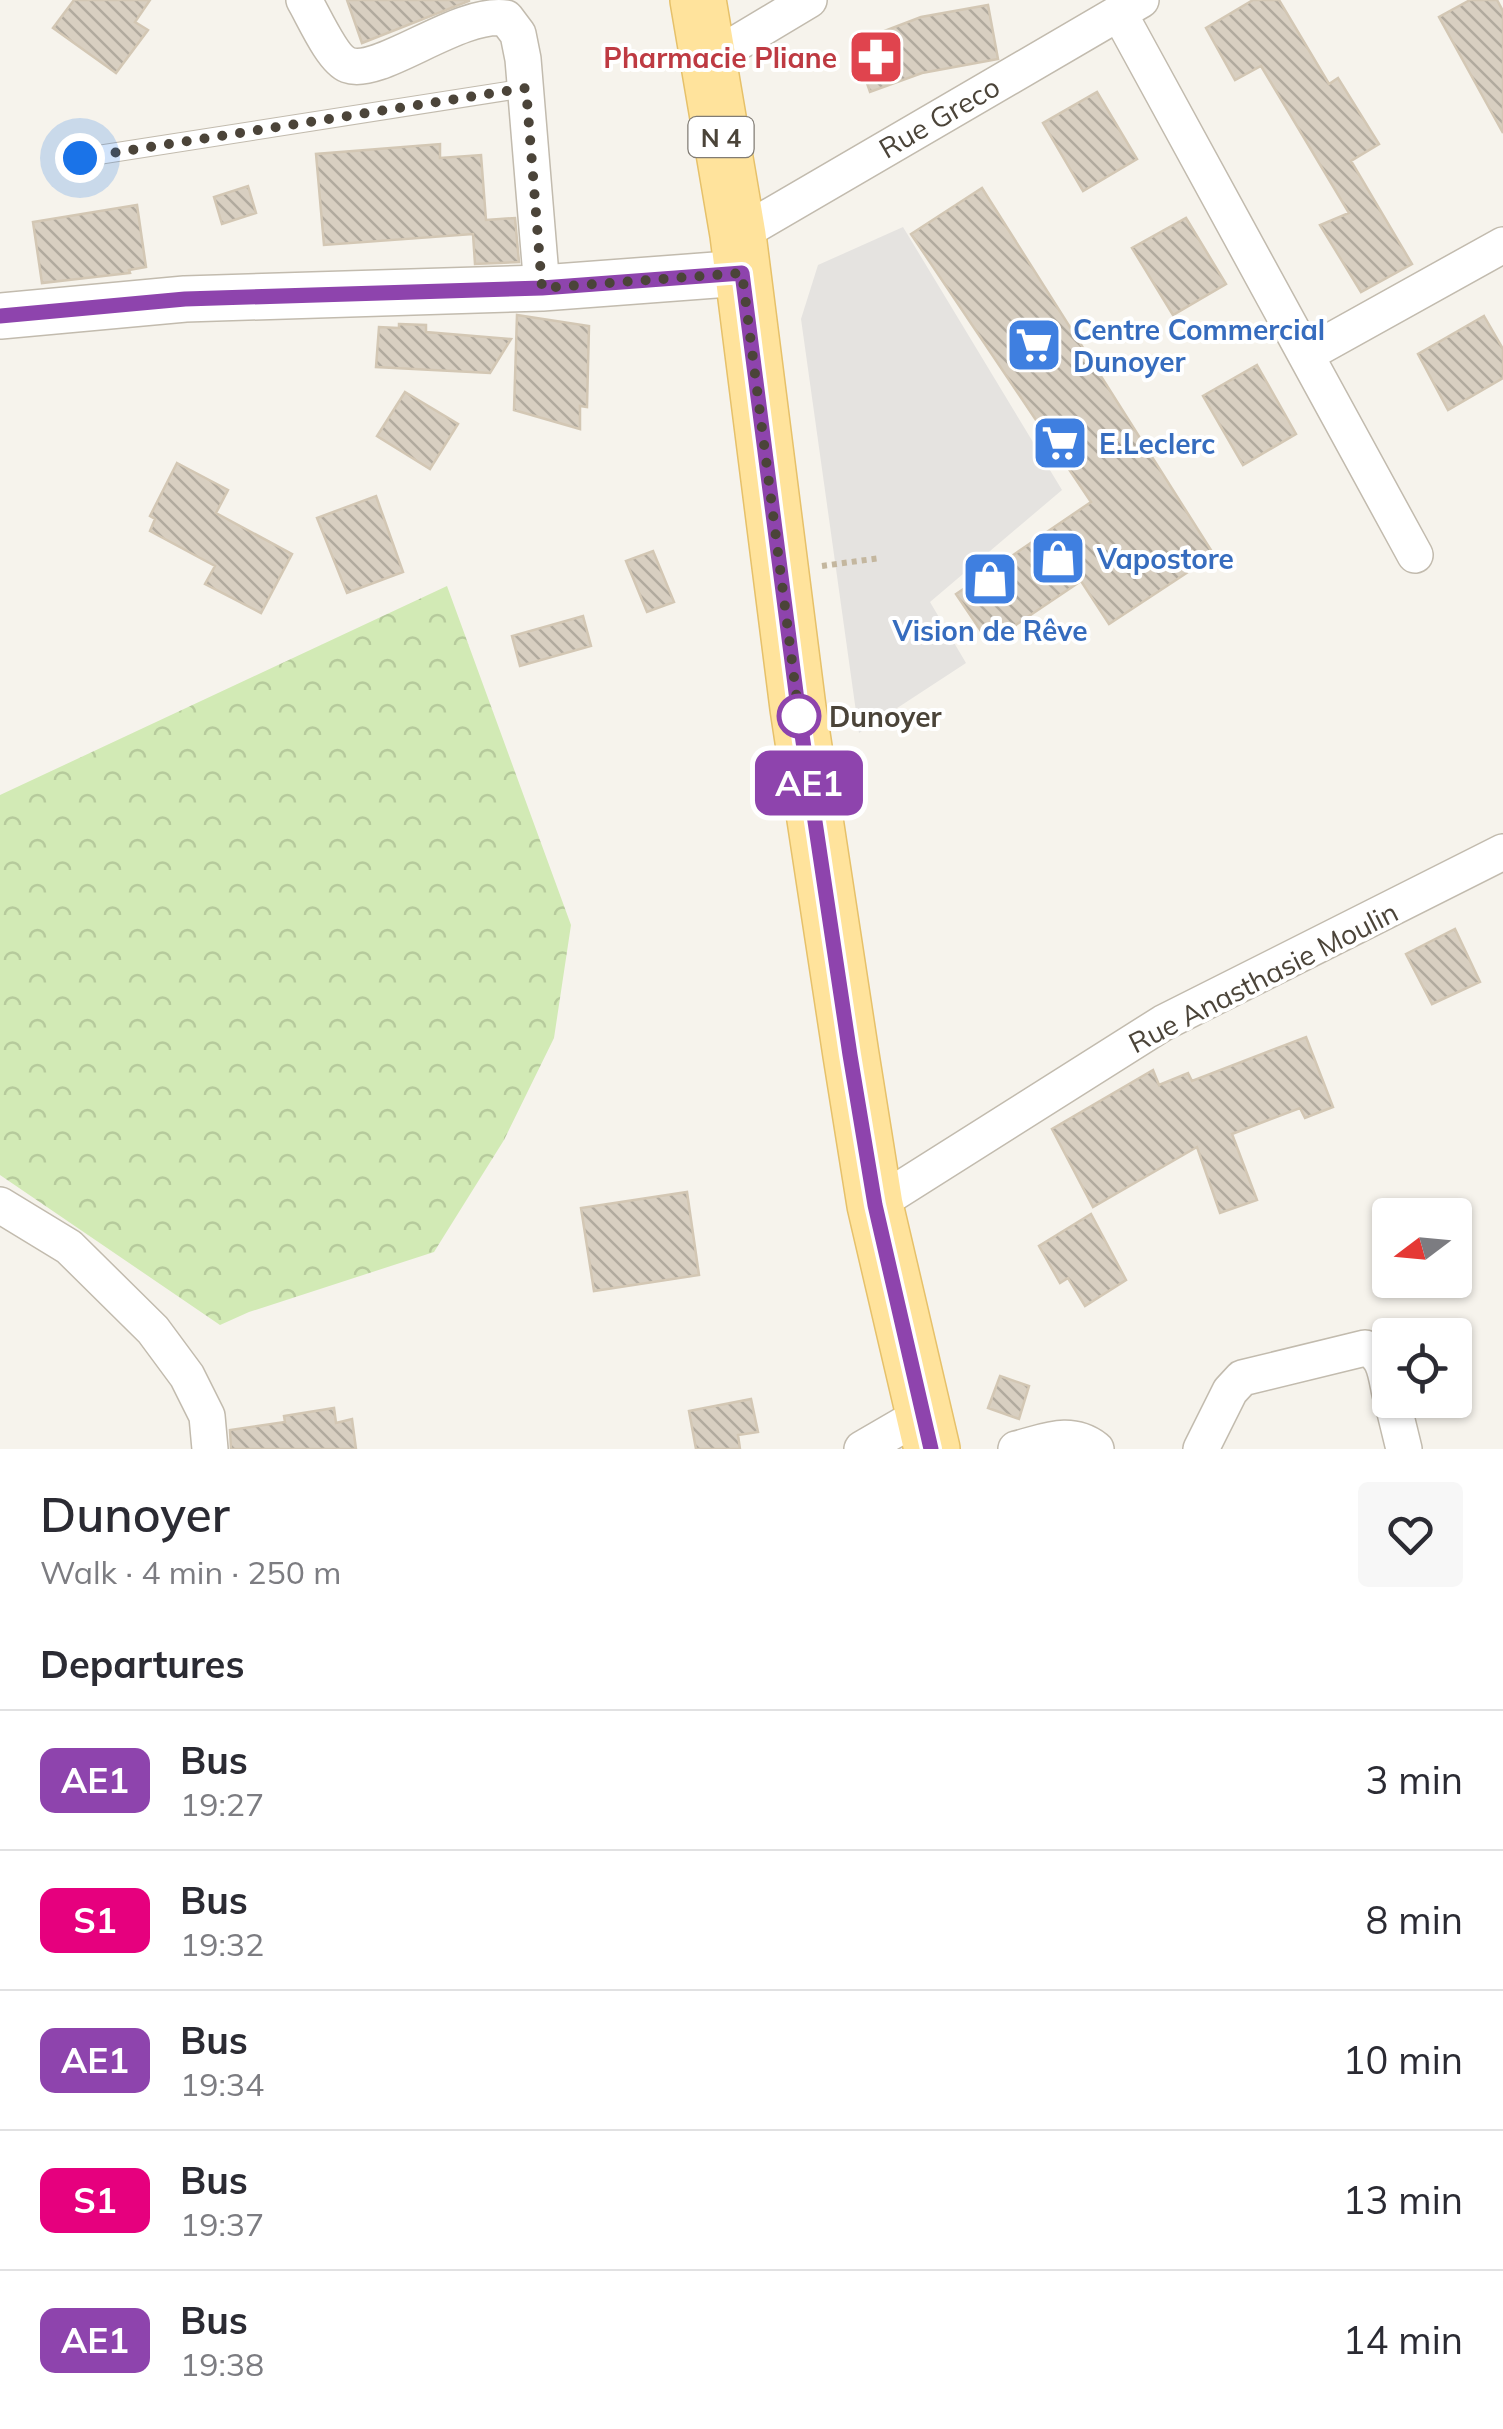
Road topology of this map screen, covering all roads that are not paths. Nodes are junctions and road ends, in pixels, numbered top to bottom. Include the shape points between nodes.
1 (304, 0) edge
2 (698, 0) edge
3 (806, 1) edge
4 (1130, 6) edge
5 (707, 60) junction
6 (526, 88) junction
7 (80, 158) dead end
8 (1503, 245) edge
9 (740, 254) junction
10 (542, 288) junction
11 (0, 316) edge
12 (1307, 354) junction
13 (1415, 554) dead end
14 (1503, 852) edge
15 (875, 1205) junction
16 (0, 1206) edge
17 (1372, 1350) edge
18 (1396, 1418) edge
19 (928, 1431) edge
20 (210, 1449) edge
21 (862, 1449) edge
22 (1016, 1449) edge
23 (1096, 1449) edge
24 (1201, 1449) edge
25 (1404, 1449) edge

1 - 6 street via 348,65 368,66 470,21 506,18 518,34
2 - 5 main road, N 4
3 - 5 street
4 - 9 street, Rue Greco
4 - 12 street
5 - 9 main road, N 4
6 - 7 lane
6 - 10 street
8 - 12 street
9 - 10 street
9 - 15 main road, N 4 via 798,708
10 - 11 street via 185,299
12 - 13 street
14 - 15 street, Rue Anasthasie Moulin via 1164,1023
15 - 19 main road, N 4
16 - 20 street via 70,1248 153,1330 207,1416
17 - 24 street via 1242,1378
18 - 25 street
19 - 21 street
22 - 23 street via 1062,1438 1082,1439

